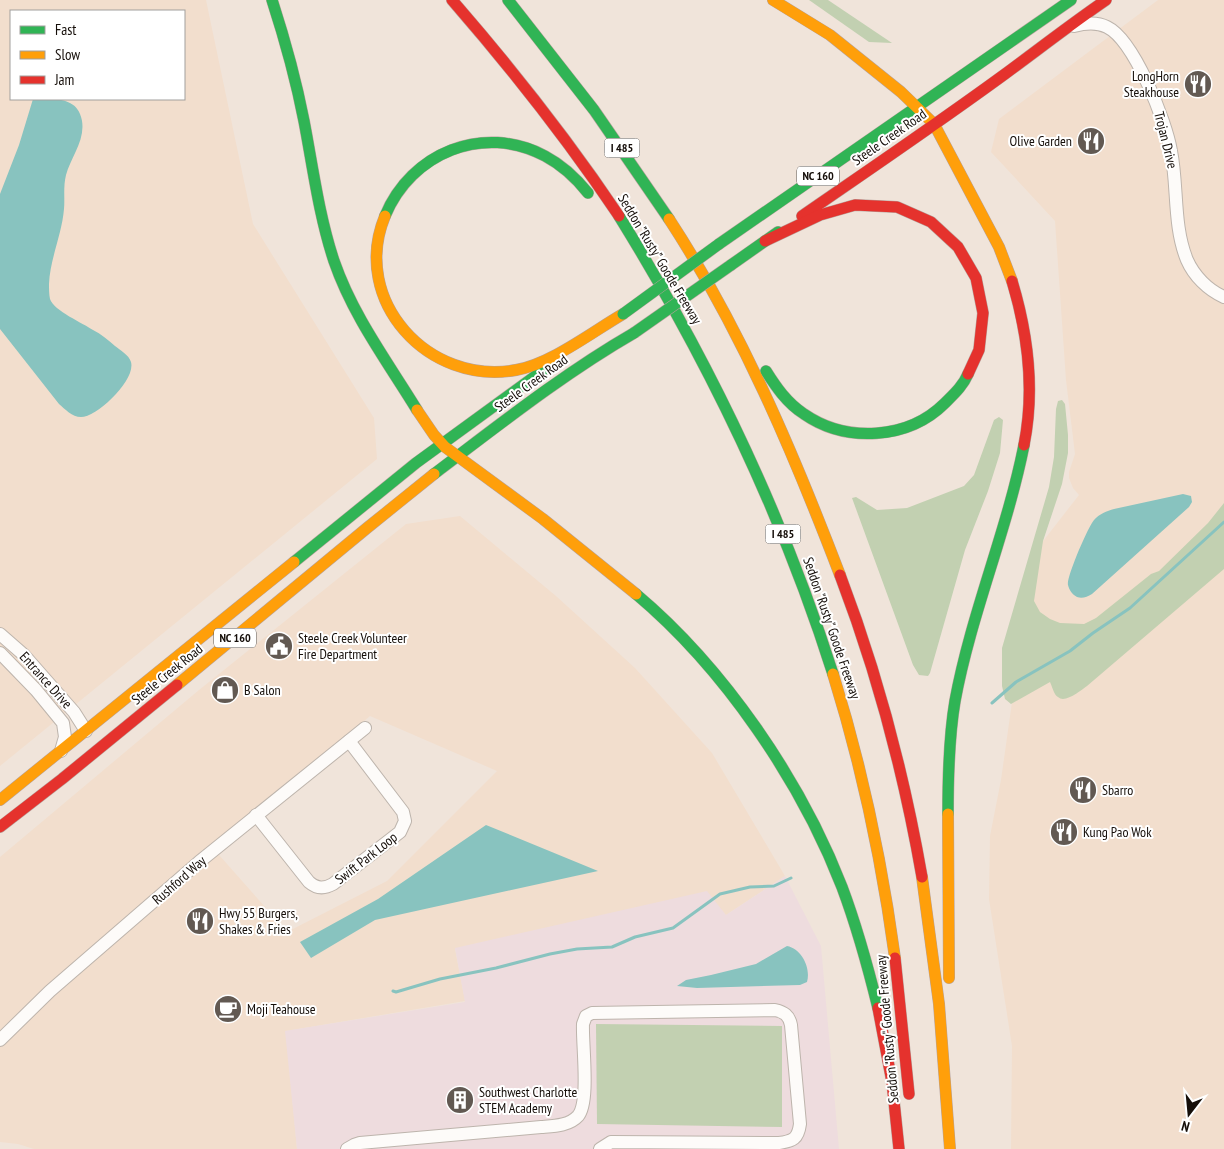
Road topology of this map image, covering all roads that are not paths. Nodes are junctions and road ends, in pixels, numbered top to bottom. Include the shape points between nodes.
1 (272, 0) edge
2 (452, 0) edge
3 (508, 0) edge
4 (773, 0) edge
5 (1071, 0) edge
6 (1106, 0) edge
7 (1062, 30) junction
8 (917, 107) junction
9 (934, 124) junction
10 (597, 205) dead end
11 (613, 228) dead end
12 (765, 241) junction
13 (1224, 297) edge
14 (722, 307) junction
15 (623, 314) junction
16 (700, 356) junction
17 (441, 444) junction
18 (457, 456) junction
19 (211, 630) junction
20 (0, 634) edge
21 (0, 653) edge
22 (365, 728) dead end
23 (86, 731) junction
24 (350, 741) junction
25 (102, 746) junction
26 (61, 751) junction
27 (0, 800) edge
28 (256, 816) junction
29 (0, 822) edge
30 (0, 827) edge
31 (0, 1040) edge
32 (948, 1101) junction
33 (909, 1104) dead end
34 (348, 1149) edge
35 (600, 1149) edge
36 (899, 1149) edge
37 (950, 1149) edge

1 - 17 main road via 290,59 328,240 344,288 363,328
2 - 16 main road, Seddon "Rusty" Goode Freeway / I 485 via 560,132 618,216
3 - 14 main road, Seddon "Rusty" Goode Freeway / I 485 via 632,162
4 - 8 main road via 830,35
5 - 8 main road, Steele Creek Road / NC 160
6 - 7 main road, Steele Creek Road / NC 160
7 - 9 main road, Steele Creek Road / NC 160
7 - 13 street, Trojan Drive via 1091,23 1107,27 1130,52 1149,86 1168,136 1186,258 1199,279
8 - 9 main road
8 - 15 main road, Steele Creek Road / NC 160, bridge
9 - 12 main road, Steele Creek Road / NC 160
9 - 32 main road via 999,247 1012,280 1022,310 1030,390 1022,458 972,630 951,734
10 - 15 main road via 568,171 537,152 495,142 454,148 418,168 390,202 378,237 376,268 379,282 388,307 413,341 450,365 481,372 517,370 534,364
11 - 16 main road
12 - 14 main road via 822,214 855,205 872,204 907,210 936,225 954,241 968,261 981,294 984,312 981,344 976,363 966,381 942,408 899,431 864,434 832,428 807,417 781,395
12 - 18 main road, Steele Creek Road / NC 160, bridge via 634,333 578,367
14 - 32 main road, Seddon "Rusty" Goode Freeway / I 485 via 814,507 852,608 878,690 919,860 940,1006
15 - 17 main road, Steele Creek Road / NC 160
16 - 33 main road, Seddon "Rusty" Goode Freeway / I 485 via 760,478 823,640 841,700 876,839 891,922
17 - 18 main road
17 - 19 main road, Steele Creek Road / NC 160
18 - 25 main road, Steele Creek Road / NC 160
18 - 36 main road via 541,518 650,606 729,690 779,760 824,844 858,930 887,1045
19 - 23 main road, Steele Creek Road / NC 160
19 - 25 main road via 141,700 102,733
20 - 23 street, Entrance Drive via 24,655 74,712
21 - 26 street, Entrance Drive via 63,723 65,738
22 - 24 street, Rushford Way
23 - 26 main road, Steele Creek Road / NC 160
23 - 29 main road via 86,742 80,750 45,778
24 - 28 street, Rushford Way
24 - 28 street, Swift Park Loop via 403,812 400,832 333,884 322,888 309,882
25 - 30 main road, Steele Creek Road / NC 160
26 - 27 main road, Steele Creek Road / NC 160
28 - 31 street, Rushford Way via 50,991
32 - 37 main road, Seddon "Rusty" Goode Freeway / I 485
34 - 35 street via 360,1144 568,1123 577,1117 584,1102 583,1024 586,1016 592,1013 775,1010 787,1015 791,1025 800,1124 799,1133 794,1138 778,1143 611,1142

